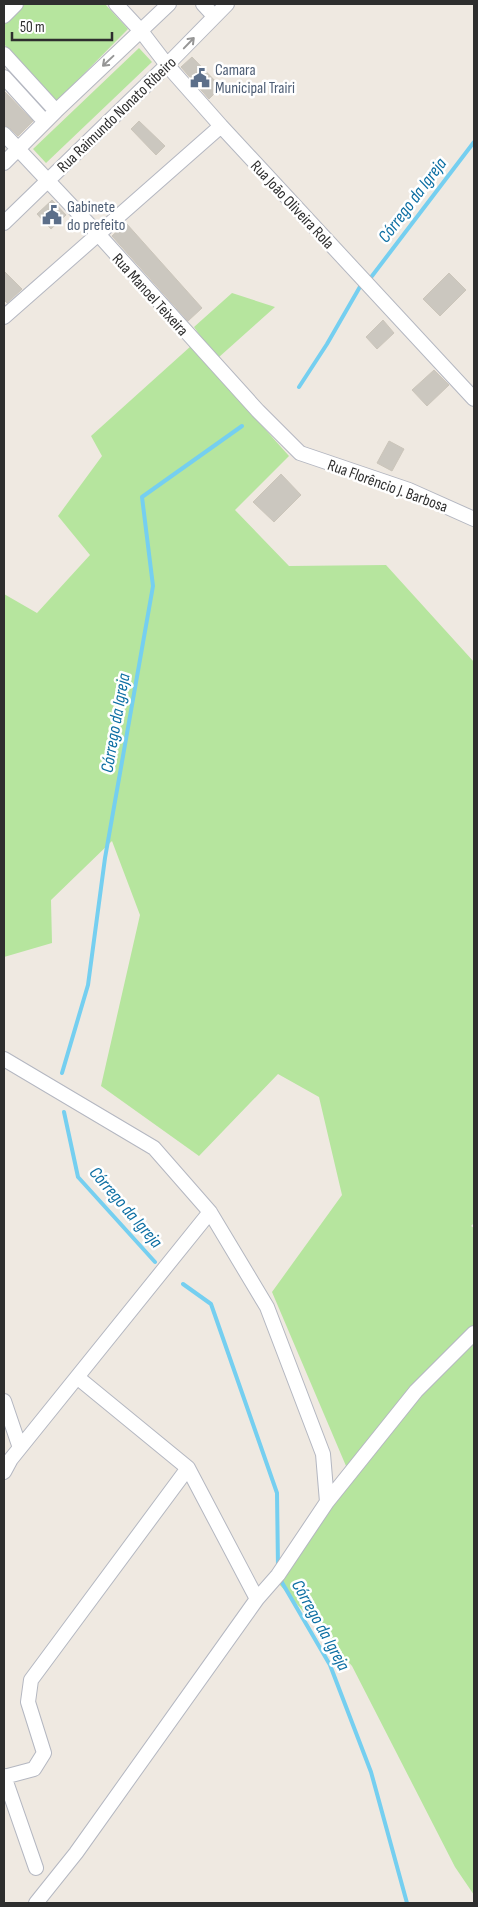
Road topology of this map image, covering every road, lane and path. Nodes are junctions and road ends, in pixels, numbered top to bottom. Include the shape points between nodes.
1 (16, 4) edge
2 (116, 4) edge
3 (169, 4) edge
4 (203, 4) edge
5 (227, 4) edge
6 (4, 16) edge
7 (214, 16) junction
8 (140, 31) junction
9 (4, 54) edge
10 (167, 66) junction
11 (21, 73) junction
12 (6, 83) edge
13 (56, 111) junction
14 (45, 122) junction
15 (221, 126) junction
16 (4, 134) edge
17 (18, 150) junction
18 (4, 163) edge
19 (48, 180) junction
20 (4, 223) edge
21 (98, 234) junction
22 (4, 317) edge
23 (474, 400) edge
24 (300, 453) joint
25 (474, 519) edge
26 (4, 1059) edge
27 (210, 1212) junction
28 (474, 1332) edge
29 (76, 1377) junction
30 (4, 1401) edge
31 (20, 1448) junction
32 (7, 1459) edge
33 (188, 1468) junction
34 (4, 1472) edge
35 (328, 1502) junction
36 (257, 1599) junction
37 (4, 1776) edge
38 (36, 1868) dead end
39 (36, 1903) edge

1 - 6 street
2 - 8 street, Rua João Oliveira Rola
3 - 8 street
4 - 7 street
5 - 7 street, Rua Raimundo Nonato Ribeiro
10 -> 7 street, Rua Raimundo Nonato Ribeiro
8 - 10 street, Rua João Oliveira Rola
8 -> 13 street
9 - 11 street
10 - 15 street, Rua João Oliveira Rola
10 - 19 street, Rua Raimundo Nonato Ribeiro
11 - 12 street
11 - 13 street
12 - 14 street
13 - 14 street
14 - 17 street
15 - 21 street
15 - 23 street, Rua João Oliveira Rola
16 - 17 street, Rua Manoel Teixeira
17 - 18 street
17 - 19 street, Rua Manoel Teixeira
19 - 20 street, Rua Raimundo Nonato Ribeiro
19 - 21 street, Rua Manoel Teixeira
21 - 22 street
21 - 24 street, Rua Manoel Teixeira via 232,383
24 - 25 street, Rua Florêncio J. Barbosa via 409,490
26 - 27 street via 154,1148
27 - 29 street
27 - 35 street via 267,1307 323,1454
28 - 35 street via 416,1391
29 - 31 street
29 - 33 street
30 - 31 street
31 - 32 street
32 - 34 street
33 - 36 street
33 - 37 street via 31,1680 28,1702 44,1753 34,1769
35 - 36 street via 278,1575
36 - 39 street via 76,1853
37 - 38 street

